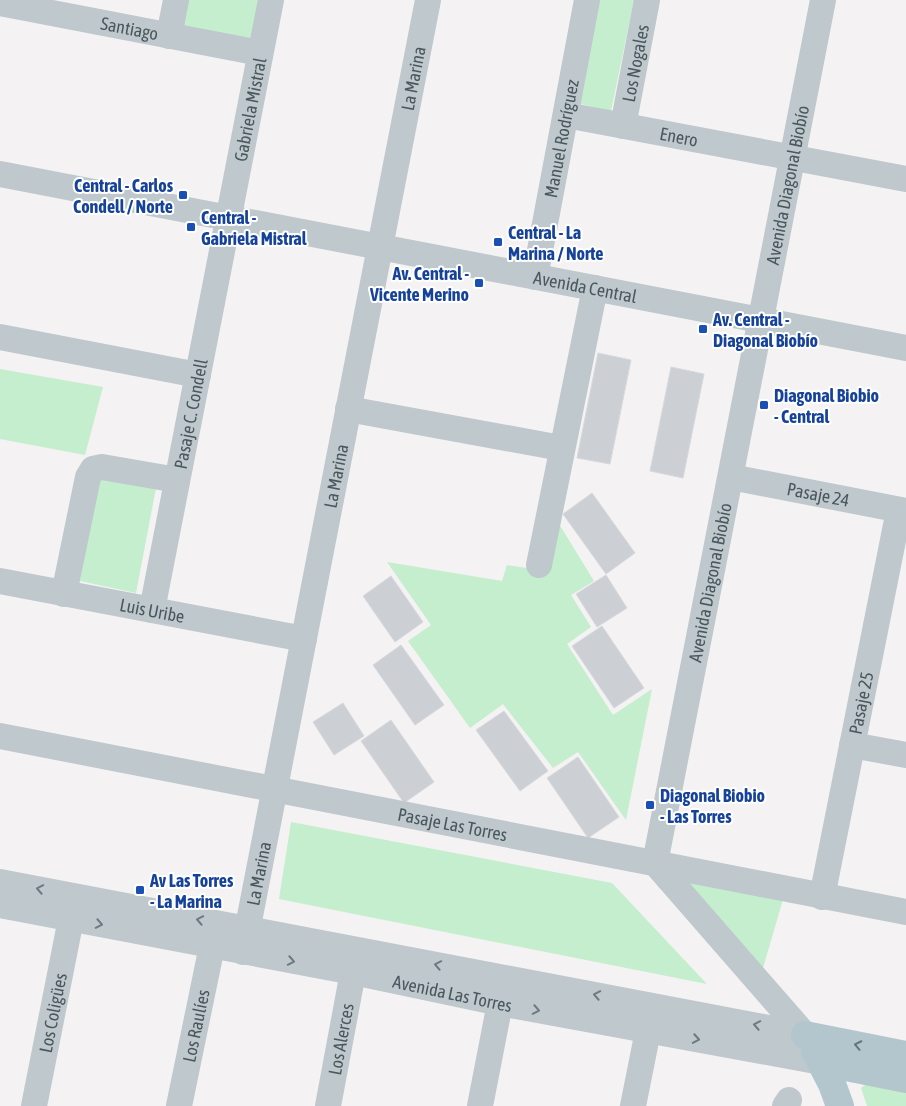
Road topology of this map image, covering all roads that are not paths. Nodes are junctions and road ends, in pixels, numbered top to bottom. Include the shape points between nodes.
1 (176, 0) edge
2 (271, 0) edge
3 (428, 0) edge
4 (587, 0) edge
5 (647, 0) edge
6 (823, 0) edge
7 (16, 4) edge
8 (169, 36) junction
9 (260, 53) junction
10 (566, 115) junction
11 (623, 126) junction
12 (792, 157) junction
13 (0, 174) edge
14 (906, 179) edge
15 (229, 218) junction
16 (380, 247) junction
17 (535, 277) junction
18 (594, 288) junction
19 (761, 320) junction
20 (0, 337) edge
21 (906, 348) edge
22 (198, 375) junction
23 (348, 409) junction
24 (561, 448) junction
25 (731, 477) junction
26 (177, 480) junction
27 (902, 511) edge
28 (539, 565) dead end
29 (0, 581) edge
30 (64, 594) junction
31 (152, 610) junction
32 (304, 639) junction
33 (0, 736) edge
34 (852, 745) junction
35 (906, 755) edge
36 (275, 789) junction
37 (655, 863) junction
38 (0, 882) edge
39 (822, 897) junction
40 (0, 905) edge
41 (906, 912) edge
42 (71, 919) junction
43 (245, 940) junction
44 (212, 946) junction
45 (353, 972) junction
46 (500, 1003) junction
47 (648, 1031) junction
48 (805, 1034) junction
49 (906, 1054) edge
50 (821, 1062) junction
51 (906, 1079) edge
52 (34, 1106) edge
53 (179, 1106) edge
54 (328, 1106) edge
55 (480, 1106) edge
56 (633, 1106) edge
57 (840, 1106) edge

1 - 8 street
2 - 9 street, Gabriela Mistral
3 - 16 street, La Marina
4 - 10 street, Manuel Rodríguez
5 - 11 street, Los Nogales
6 - 12 street, Avenida Diagonal Biobío
7 - 8 street, Santiago
8 - 9 street, Santiago
9 - 15 street, Gabriela Mistral
10 - 11 street, Enero
10 - 17 street, Manuel Rodríguez
11 - 12 street, Enero
12 - 14 street, Enero
12 - 19 street, Avenida Diagonal Biobío
13 - 15 street, Avenida Central
15 - 16 street, Avenida Central
15 - 22 street, Pasaje C. Condell
16 - 17 street, Avenida Central
16 - 23 street, La Marina
17 - 18 street, Avenida Central
18 - 19 street, Avenida Central
18 - 24 street
19 - 21 street, Avenida Central
19 - 25 street, Avenida Diagonal Biobío
20 - 22 street
22 - 26 street, Pasaje C. Condell
23 - 24 street
23 - 32 street, La Marina
24 - 28 street
25 - 27 street, Pasaje 24
25 - 37 street, Avenida Diagonal Biobío
26 - 30 street via 102,467 89,472
26 - 31 street, Pasaje C. Condell
27 - 34 street, Pasaje 25
29 - 30 street, Luis Uribe
30 - 31 street, Luis Uribe
31 - 32 street, Luis Uribe
32 - 36 street, La Marina
33 - 36 street, Pasaje Las Torres
34 - 35 street
34 - 39 street, Pasaje 25
36 - 37 street, Pasaje Las Torres
36 - 43 street, La Marina
37 - 39 street, Pasaje Las Torres
37 - 48 street
43 -> 38 street, Avenida Las Torres
39 - 41 street, Pasaje Las Torres
40 - 42 street, Avenida Las Torres
42 -> 44 street, Avenida Las Torres
42 - 52 street, Los Coligües
43 - 44 street, Avenida Las Torres
43 -> 45 street, Avenida Las Torres
48 -> 43 street, Avenida Las Torres
44 - 53 street, Los Raulíes
45 - 46 street, Avenida Las Torres
45 - 54 street, Los Alerces
46 -> 47 street, Avenida Las Torres
46 - 55 street
47 -> 50 street, Avenida Las Torres
47 - 56 street
49 -> 48 main road, Avenida Las Torres
48 - 50 main road
50 - 51 main road, Avenida Las Torres
50 - 57 main road

